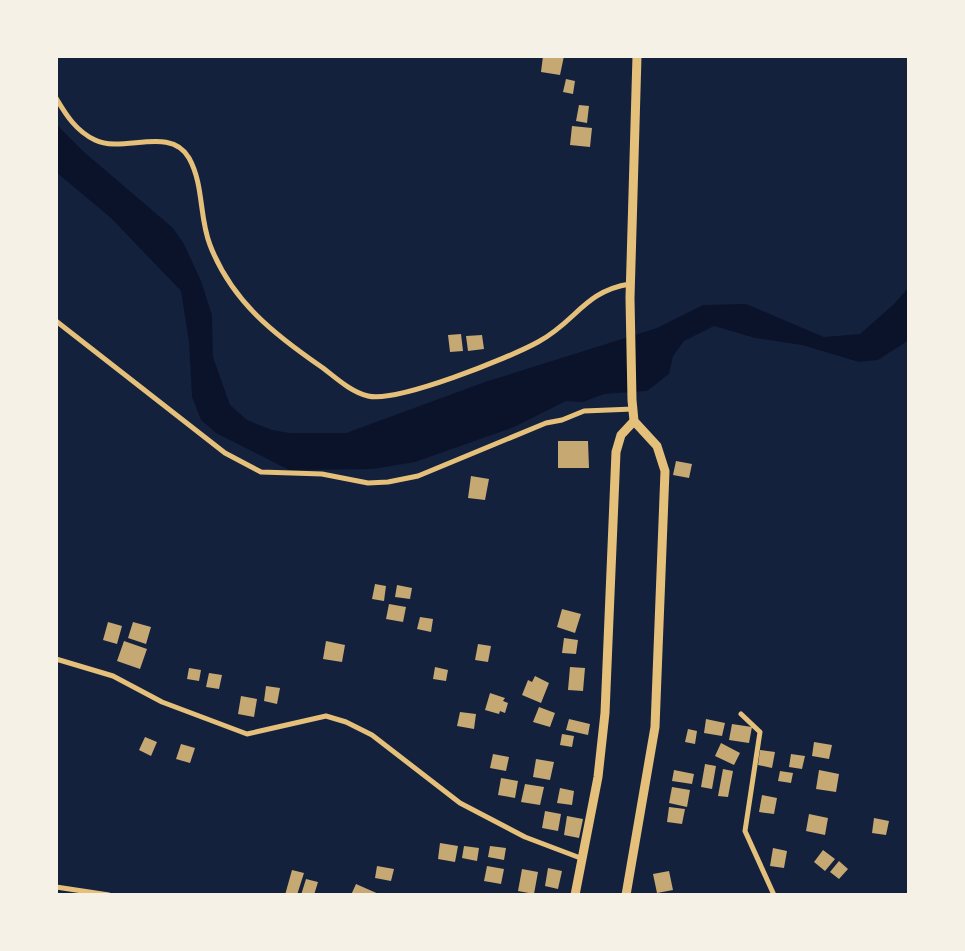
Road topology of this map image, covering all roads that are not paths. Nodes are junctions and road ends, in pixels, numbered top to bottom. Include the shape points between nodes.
1 (636, 56) edge
2 (56, 98) edge
3 (630, 284) junction
4 (56, 321) edge
5 (632, 404) junction
6 (634, 421) junction
7 (56, 659) edge
8 (741, 714) dead end
9 (583, 859) junction
10 (56, 887) edge
11 (109, 895) edge
12 (575, 895) edge
13 (626, 895) edge
14 (774, 895) edge

1 - 3 highway
2 - 3 street via 69,121 95,140 108,144 161,141 188,156 199,183 211,246 238,297 288,346 370,397 450,380 508,356 540,341 609,287
3 - 5 highway
4 - 5 street via 225,453 261,472 388,482 418,476 546,423 584,411
5 - 6 highway
6 - 9 highway via 621,436 617,452 605,713
6 - 13 highway via 657,446 666,471 656,727
7 - 9 street via 113,676 162,702 247,734 327,716 346,722 372,735 460,803
8 - 14 street via 760,732 745,831
9 - 12 highway
10 - 11 street

